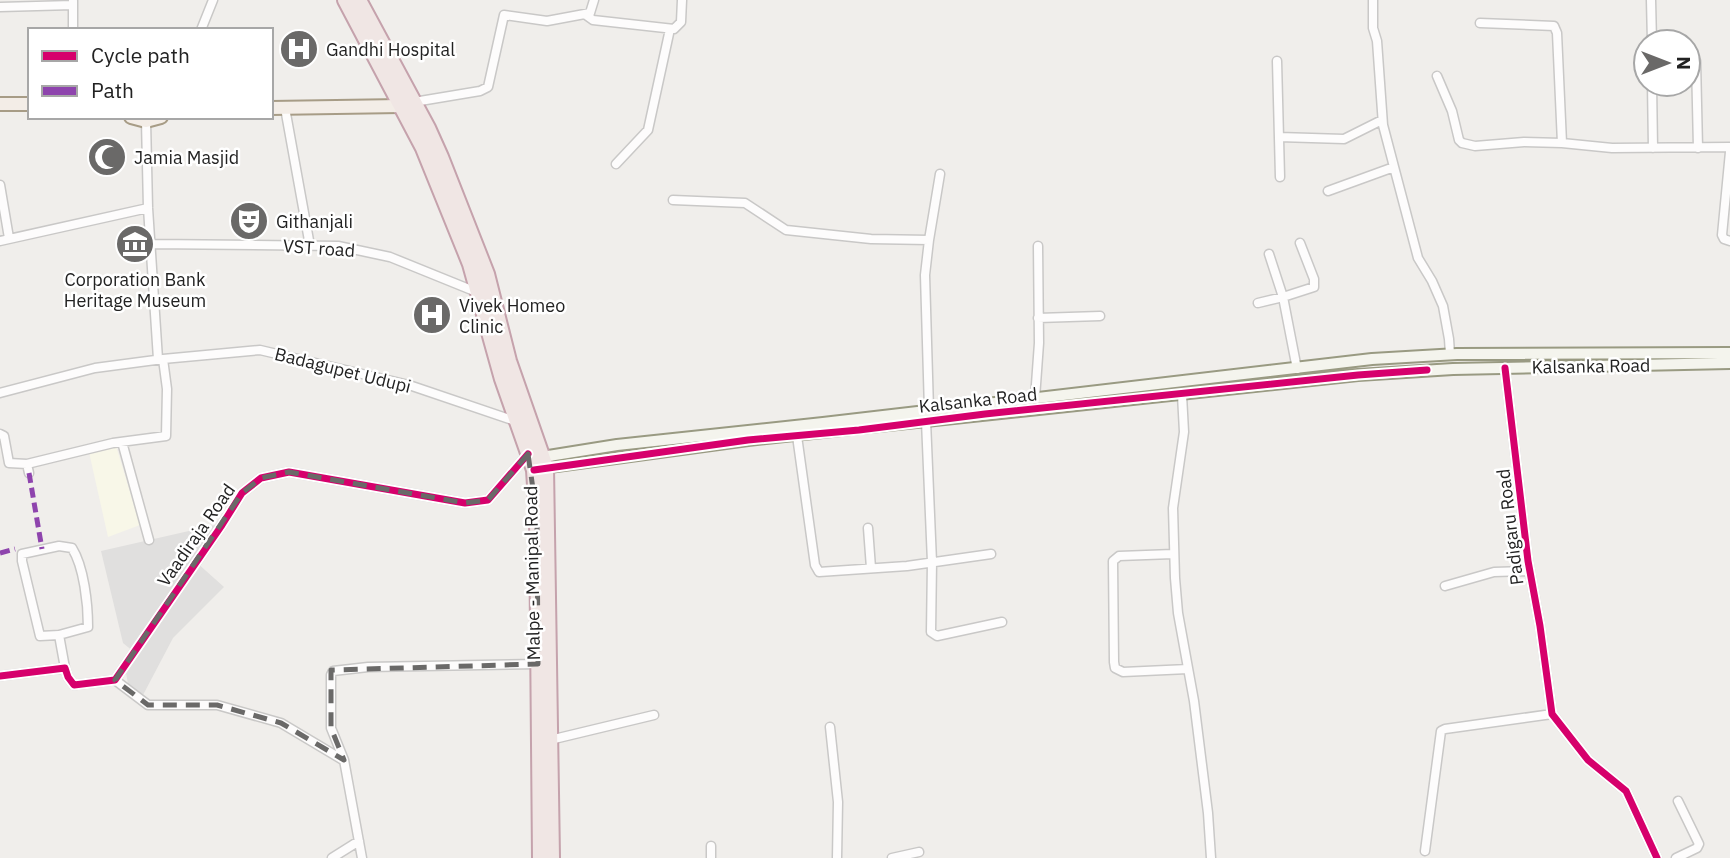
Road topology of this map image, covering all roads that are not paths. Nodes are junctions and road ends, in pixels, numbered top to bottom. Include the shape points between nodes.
1 (212, 0) edge
2 (345, 0) edge
3 (359, 0) edge
4 (594, 0) edge
5 (681, 0) edge
6 (1373, 0) edge
7 (1651, 0) edge
8 (73, 2) edge
9 (0, 7) edge
10 (586, 15) junction
11 (1480, 23) dead end
12 (73, 28) edge
13 (202, 28) edge
14 (1651, 28) edge
15 (670, 29) junction
16 (1277, 61) dead end
17 (1437, 76) dead end
18 (1652, 98) edge
19 (1697, 98) edge
20 (0, 104) edge
21 (28, 104) edge
22 (408, 104) junction
23 (273, 108) edge
24 (285, 108) junction
25 (138, 119) edge
26 (154, 119) edge
27 (1382, 120) junction
28 (146, 121) junction
29 (1279, 137) junction
30 (1562, 143) junction
31 (1653, 148) junction
32 (1698, 148) junction
33 (1730, 150) edge
34 (616, 164) dead end
35 (1394, 167) junction
36 (940, 174) dead end
37 (1280, 177) dead end
38 (0, 184) edge
39 (1328, 191) dead end
40 (673, 200) dead end
41 (148, 208) junction
42 (4, 239) edge
43 (929, 240) junction
44 (1730, 241) edge
45 (1300, 243) dead end
46 (151, 244) junction
47 (310, 246) junction
48 (1038, 246) dead end
49 (1269, 254) dead end
50 (480, 293) junction
51 (1283, 298) junction
52 (1258, 303) dead end
53 (1100, 316) dead end
54 (1038, 318) junction
55 (1730, 353) edge
56 (1450, 355) junction
57 (160, 359) junction
58 (1730, 363) edge
59 (1505, 368) junction
60 (1297, 369) junction
61 (0, 393) edge
62 (1182, 395) junction
63 (1035, 398) junction
64 (928, 416) junction
65 (518, 422) junction
66 (0, 434) edge
67 (797, 436) junction
68 (121, 442) junction
69 (536, 461) junction
70 (868, 528) dead end
71 (149, 540) dead end
72 (991, 554) dead end
73 (1173, 554) junction
74 (932, 562) junction
75 (872, 568) junction
76 (1530, 571) junction
77 (1445, 586) dead end
78 (1002, 622) dead end
79 (59, 635) junction
80 (538, 664) junction
81 (65, 668) junction
82 (1188, 669) junction
83 (0, 676) edge
84 (115, 680) junction
85 (1552, 714) junction
86 (654, 715) dead end
87 (830, 727) dead end
88 (550, 740) junction
89 (344, 760) junction
90 (1678, 801) dead end
91 (359, 841) junction
92 (711, 846) dead end
93 (1425, 851) dead end
94 (919, 852) dead end
95 (332, 858) edge
96 (362, 858) edge
97 (540, 858) edge
98 (552, 858) edge
99 (710, 858) edge
100 (837, 858) edge
101 (892, 858) edge
102 (1211, 858) edge
103 (1657, 858) edge
104 (1676, 858) edge

1 - 13 street
2 - 22 highway, Malpe - Manipal Road
3 - 22 highway, Malpe - Manipal Road
4 - 10 street
5 - 15 street via 681,22
6 - 27 street
7 - 14 street
8 - 9 street
8 - 12 street
10 - 15 street via 593,20
10 - 22 street via 547,21 504,16 488,87
11 - 30 street via 1554,26
15 - 34 street via 648,130
16 - 29 street
17 - 30 street via 1462,144
18 - 31 street
19 - 32 street
20 - 21 main road
22 - 24 main road
22 - 50 highway, Malpe - Manipal Road
22 - 69 highway, Malpe - Manipal Road via 441,157 486,274
23 - 24 main road
24 - 47 street
25 - 28 main road
26 - 28 main road
27 - 29 street via 1344,139
27 - 35 street
28 - 41 street
29 - 37 street
30 - 31 street
31 - 32 street
32 - 33 street
33 - 44 street via 1722,235
35 - 39 street
35 - 56 street via 1418,258 1443,306
36 - 43 street
38 - 42 street
40 - 43 street via 745,203 786,230
41 - 42 street
41 - 46 street
43 - 64 street via 925,275
45 - 51 street via 1314,287
46 - 47 street, VST road
46 - 57 street
47 - 50 street, VST road via 338,246 390,257
48 - 54 street
49 - 51 street
50 - 65 highway, Malpe - Manipal Road
51 - 52 street
51 - 60 street
53 - 54 street
54 - 63 street
55 - 56 main road
56 - 60 main road
57 - 61 street, Badagupet Udupi via 95,368
57 - 65 street, Badagupet Udupi via 260,350 409,385
57 - 68 street via 167,389 166,436
58 - 59 main road, Kalsanka Road
59 - 62 main road, Kalsanka Road via 1358,375
59 - 76 street, Padigaru Road
60 - 63 main road
62 - 64 main road, Kalsanka Road
62 - 73 street via 1184,432 1173,508
63 - 64 main road
64 - 67 main road, Kalsanka Road
64 - 69 main road via 617,445
64 - 74 street
65 - 69 highway, Malpe - Manipal Road
66 - 68 street via 9,463 28,469
67 - 69 main road, Kalsanka Road
67 - 75 street via 815,565 819,572
68 - 71 street
69 - 80 highway, Malpe - Manipal Road
69 - 84 street, Vaadiraja Road via 488,500 465,503 289,472 261,478 242,493
69 - 88 highway, Malpe - Manipal Road
70 - 75 street
72 - 74 street
73 - 82 street
73 - 82 street via 1119,556 1113,561 1114,662 1123,672
74 - 75 street
74 - 78 street via 933,635
76 - 77 street via 1494,572
76 - 85 street, Padigaru Road
79 - 79 street via 88,627 77,556 72,548 59,546 22,554 40,636
79 - 81 street
80 - 89 street via 333,671 331,728
80 - 97 highway, Malpe - Manipal Road
81 - 83 street
81 - 84 street via 74,685
82 - 102 street
84 - 89 street via 148,705 217,705 281,723
85 - 93 street via 1441,732
85 - 103 street via 1588,760 1623,787
86 - 88 street
87 - 100 street via 838,802
88 - 98 highway, Malpe - Manipal Road
89 - 91 street
90 - 104 street via 1699,844
91 - 95 street
91 - 96 street
92 - 99 street
94 - 101 street

